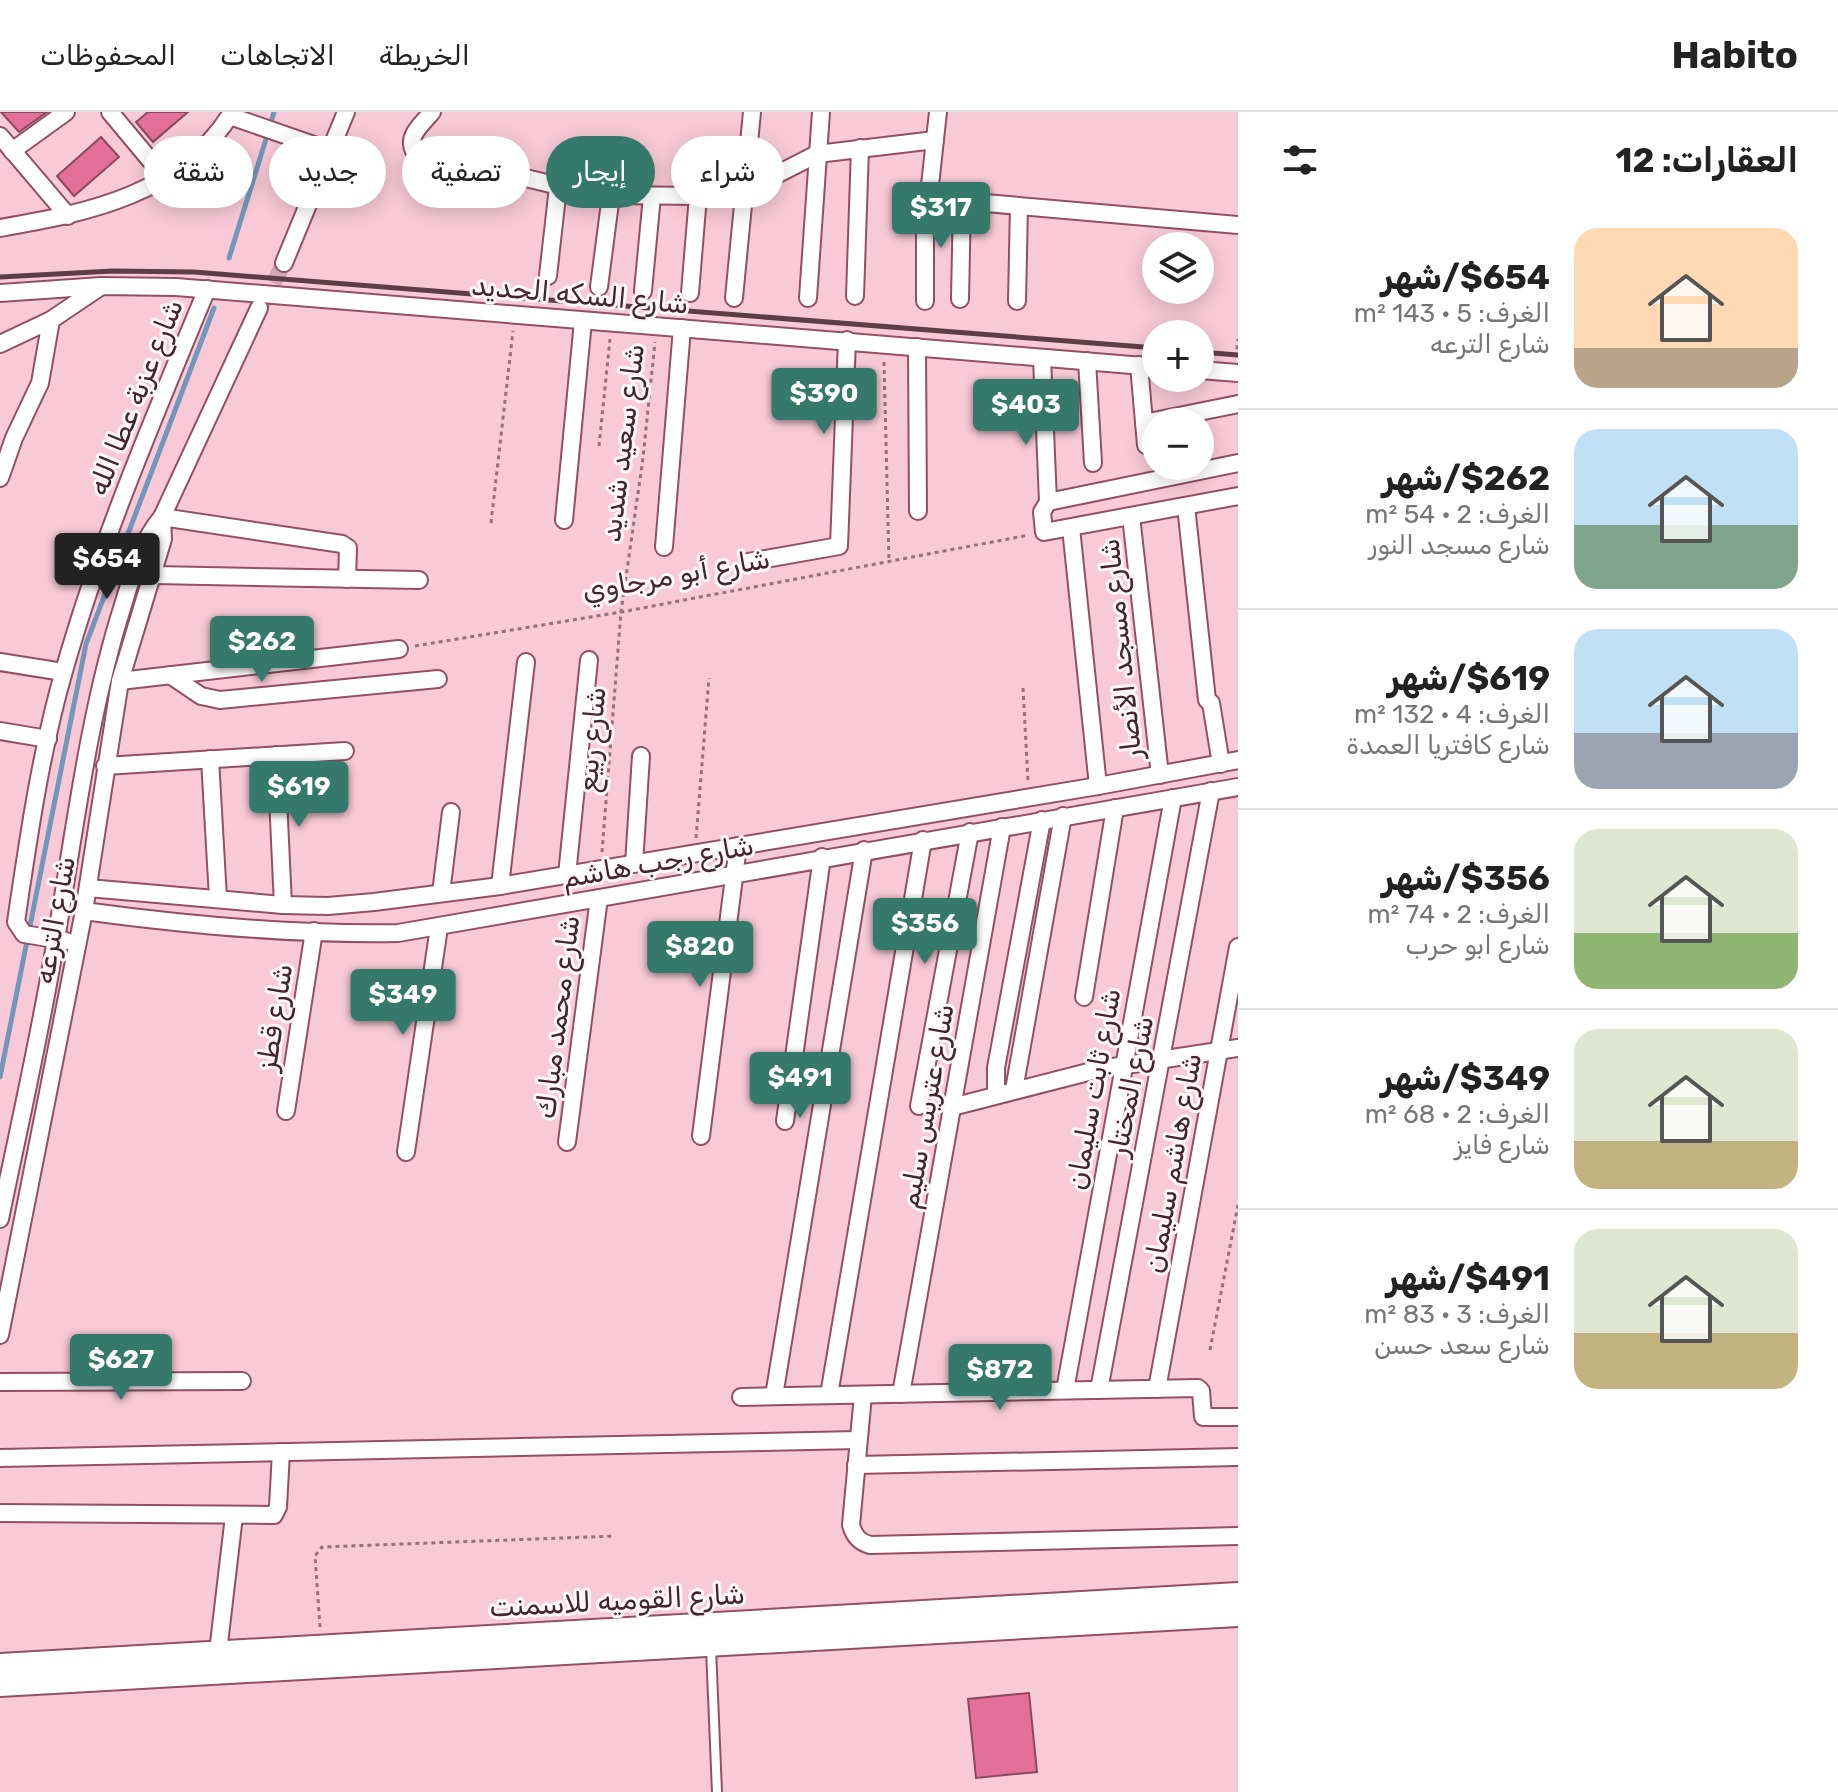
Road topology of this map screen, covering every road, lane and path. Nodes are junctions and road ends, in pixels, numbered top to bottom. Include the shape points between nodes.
1 (66, 112) edge
2 (110, 112) edge
3 (346, 112) edge
4 (432, 112) edge
5 (752, 112) edge
6 (821, 112) edge
7 (938, 112) edge
8 (231, 114) edge
9 (0, 136) edge
10 (213, 136) edge
11 (290, 136) edge
12 (337, 136) edge
13 (750, 136) edge
14 (935, 140) junction
15 (860, 148) junction
16 (12, 151) junction
17 (144, 153) edge
18 (817, 154) junction
19 (784, 172) edge
20 (546, 184) edge
21 (144, 190) edge
22 (928, 198) junction
23 (962, 201) junction
24 (1019, 206) junction
25 (307, 208) edge
26 (556, 208) edge
27 (609, 208) edge
28 (651, 208) edge
29 (697, 208) edge
30 (743, 208) edge
31 (68, 216) junction
32 (1238, 225) edge
33 (0, 228) edge
34 (284, 263) tunnel mouth
35 (548, 276) dead end
36 (101, 286) junction
37 (599, 287) dead end
38 (207, 289) junction
39 (643, 291) dead end
40 (0, 293) edge
41 (690, 293) dead end
42 (855, 296) dead end
43 (734, 298) dead end
44 (808, 298) dead end
45 (960, 299) dead end
46 (925, 301) dead end
47 (1017, 301) dead end
48 (259, 308) tunnel mouth
49 (514, 315) junction
50 (51, 320) junction
51 (583, 321) junction
52 (612, 323) junction
53 (656, 327) junction
54 (682, 328) junction
55 (1238, 339) edge
56 (847, 340) junction
57 (0, 344) edge
58 (884, 344) junction
59 (917, 347) junction
60 (1042, 358) junction
61 (1087, 361) junction
62 (1142, 366) edge
63 (1237, 366) edge
64 (1214, 368) edge
65 (1238, 404) edge
66 (1214, 409) edge
67 (599, 446) dead end
68 (1093, 463) dead end
69 (1238, 463) edge
70 (0, 478) edge
71 (1238, 496) edge
72 (1048, 502) junction
73 (1186, 506) junction
74 (918, 511) dead end
75 (1131, 516) junction
76 (162, 517) junction
77 (564, 520) dead end
78 (491, 523) dead end
79 (1071, 528) junction
80 (1044, 532) junction
81 (664, 547) dead end
82 (748, 562) dead end
83 (889, 562) junction
84 (154, 575) junction
85 (347, 579) junction
86 (419, 580) dead end
87 (621, 612) junction
88 (399, 649) joint
89 (589, 660) dead end
90 (0, 662) edge
91 (526, 662) dead end
92 (63, 672) junction
93 (170, 675) junction
94 (709, 678) dead end
95 (438, 679) dead end
96 (120, 681) junction
97 (1023, 688) dead end
98 (0, 731) edge
99 (48, 739) junction
100 (345, 751) dead end
101 (276, 755) junction
102 (641, 756) dead end
103 (210, 759) junction
104 (1230, 762) edge
105 (105, 766) junction
106 (1160, 775) junction
107 (1098, 786) junction
108 (1238, 787) edge
109 (1211, 791) junction
110 (1029, 797) junction
111 (1173, 798) junction
112 (1115, 808) junction
113 (451, 812) dead end
114 (1063, 816) junction
115 (1042, 820) junction
116 (1002, 827) junction
117 (970, 832) junction
118 (923, 840) junction
119 (738, 846) junction
120 (864, 850) junction
121 (694, 853) junction
122 (822, 857) junction
123 (634, 864) junction
124 (600, 869) junction
125 (735, 874) junction
126 (567, 875) junction
127 (500, 886) junction
128 (88, 888) junction
129 (441, 893) junction
130 (218, 898) junction
131 (599, 898) junction
132 (283, 905) junction
133 (305, 905) junction
134 (84, 911) junction
135 (439, 927) junction
136 (307, 931) junction
137 (50, 939) junction
138 (77, 943) junction
139 (1238, 947) edge
140 (1084, 997) dead end
141 (1238, 1048) edge
142 (1218, 1053) junction
143 (1161, 1059) junction
144 (1124, 1064) junction
145 (1014, 1090) junction
146 (996, 1094) junction
147 (919, 1106) dead end
148 (952, 1107) junction
149 (286, 1111) dead end
150 (785, 1121) dead end
151 (701, 1136) dead end
152 (567, 1142) dead end
153 (406, 1152) dead end
154 (1238, 1205) edge
155 (0, 1219) edge
156 (0, 1335) edge
157 (1210, 1350) dead end
158 (242, 1381) dead end
159 (0, 1382) edge
160 (1157, 1389) junction
161 (1065, 1390) junction
162 (1099, 1390) junction
163 (901, 1394) junction
164 (829, 1395) junction
165 (863, 1395) junction
166 (774, 1396) junction
167 (741, 1397) dead end
168 (1238, 1417) edge
169 (858, 1440) junction
170 (281, 1452) junction
171 (1238, 1457) edge
172 (0, 1458) edge
173 (856, 1465) junction
174 (0, 1513) edge
175 (234, 1516) junction
176 (615, 1536) dead end
177 (1238, 1536) edge
178 (1238, 1595) edge
179 (1238, 1614) edge
180 (710, 1634) junction
181 (322, 1646) junction
182 (218, 1652) junction
183 (367, 1653) junction
184 (0, 1666) edge
185 (0, 1684) edge
186 (717, 1792) edge

1 - 16 street
2 - 17 street
3 - 12 street
4 - 20 street via 412,137 414,151
5 - 13 street
6 - 18 street
7 - 14 street
8 - 10 street
8 - 11 street
9 - 16 street
14 - 15 street
14 - 22 street
15 - 18 street
15 - 42 street
16 - 31 street
18 - 19 street
18 - 44 street
21 - 31 street
22 - 23 street
22 - 46 street
23 - 24 street
23 - 45 street
24 - 32 street
24 - 47 street
25 - 34 street
26 - 35 street
27 - 37 street
28 - 39 street
29 - 41 street
30 - 43 street
31 - 33 street
36 - 38 street, شارع السكه الحديد
36 - 40 street, شارع السكه الحديد
36 - 50 street
38 - 49 street, شارع السكه الحديد
38 - 92 street, شارع عزبة عطا الله via 109,527
48 - 76 street, شارع الترعه
49 - 51 street, شارع السكه الحديد
49 - 78 path
50 - 57 street
50 - 70 street via 40,383
51 - 52 street, شارع السكه الحديد
51 - 77 street
52 - 53 street, شارع السكه الحديد
52 - 67 path
53 - 54 street, شارع السكه الحديد
53 - 87 path, شارع سعيد شديد
54 - 56 street, شارع السكه الحديد
54 - 81 street
55 - 63 path
56 - 58 street, شارع السكه الحديد
56 - 82 street via 839,546
58 - 59 street, شارع السكه الحديد
58 - 83 path
59 - 60 street, شارع السكه الحديد
59 - 74 street
60 - 61 street, شارع السكه الحديد
60 - 72 street
61 - 62 street, شارع السكه الحديد
61 - 68 street
63 - 64 street
65 - 66 street
69 - 72 street
71 - 73 street
72 - 80 street via 1042,512
73 - 75 street
73 - 104 street via 1207,700
75 - 79 street
75 - 106 street, شارع مسجد الأنصار
76 - 84 street, شارع الترعه
76 - 85 street via 342,544 348,548
76 - 137 street, شارع الترعه via 141,547 101,683
79 - 80 street
79 - 107 street
80 - 83 path, شارع أبو مرجاوي
83 - 87 path, شارع أبو مرجاوي
84 - 85 street
84 - 96 street, شارع الترعه
85 - 86 street
87 - 88 path, شارع أبو مرجاوي
87 - 124 path, شارع ربيع
88 - 93 street
89 - 126 street
90 - 92 street
91 - 127 street
92 - 99 street, شارع عزبة عطا الله
93 - 95 street via 201,696 220,700
93 - 96 street
94 - 121 path
96 - 105 street, شارع الترعه
97 - 110 path
98 - 99 street
99 - 137 street, شارع عزبة عطا الله via 16,922 24,934
100 - 101 street
101 - 103 street
101 - 132 street
102 - 123 street
103 - 105 street
103 - 130 street
104 - 106 street, شارع رجب هاشم
105 - 128 street, شارع الترعه
106 - 107 street, شارع رجب هاشم
107 - 110 street, شارع رجب هاشم
108 - 109 street, شارع رجب هاشم
109 - 111 street, شارع رجب هاشم
109 - 143 street, شارع المختار
110 - 119 street, شارع رجب هاشم
111 - 112 street, شارع رجب هاشم
111 - 144 street, شارع ثابت سليمان
112 - 114 street, شارع رجب هاشم
112 - 140 street
113 - 129 street
114 - 115 street, شارع رجب هاشم
114 - 145 street
115 - 116 street, شارع رجب هاشم
115 - 146 street via 996,1068
116 - 117 street, شارع رجب هاشم
116 - 148 street, شارع عتريس سليم
117 - 118 street, شارع رجب هاشم
117 - 147 street
118 - 120 street, شارع رجب هاشم
118 - 164 street
119 - 121 street, شارع رجب هاشم
119 - 125 street
120 - 122 street, شارع رجب هاشم
120 - 166 street
121 - 123 street, شارع رجب هاشم
122 - 125 street, شارع رجب هاشم
122 - 150 street
123 - 124 street, شارع رجب هاشم
124 - 126 street, شارع رجب هاشم
125 - 131 street, شارع رجب هاشم
125 - 151 street
126 - 127 street, شارع رجب هاشم
127 - 129 street, شارع رجب هاشم
128 - 130 street, شارع رجب هاشم
128 - 134 street, شارع الترعه
129 - 133 street, شارع رجب هاشم
130 - 132 street, شارع رجب هاشم
131 - 135 street, شارع رجب هاشم
131 - 152 street, شارع محمد مبارك
132 - 133 street, شارع رجب هاشم
133 - 136 street, شارع قطز
134 - 136 street, شارع رجب هاشم
134 - 138 street, شارع الترعه
135 - 136 street, شارع رجب هاشم via 398,933
135 - 153 street
136 - 149 street, شارع قطز
137 - 138 street, شارع عزبة عطا الله
137 - 155 street, شارع الترعه via 52,960
138 - 156 street, شارع الترعه
139 - 142 street, شارع هاشم سليمان
141 - 142 street
142 - 143 street
142 - 160 street, شارع هاشم سليمان
143 - 144 street
143 - 162 street, شارع المختار
144 - 145 street
144 - 161 street, شارع ثابت سليمان
145 - 146 street
146 - 148 street
148 - 163 street, شارع عتريس سليم
154 - 157 path
158 - 159 street
160 - 162 street
160 - 168 street via 1198,1388 1203,1417
161 - 162 street
161 - 163 street
163 - 165 street
164 - 165 street
164 - 166 street
165 - 169 street
166 - 167 street
169 - 170 street
169 - 173 street
170 - 172 street
170 - 175 street via 276,1512
171 - 173 street
173 - 177 street via 851,1525 857,1539 870,1545
174 - 175 street
175 - 182 street
176 - 181 path via 322,1547 315,1560
178 - 180 main road, شارع القوميه للاسمنت
179 - 180 main road, شارع القوميه للاسمنت
180 - 183 main road, شارع القوميه للاسمنت
180 - 186 lane
181 - 182 main road, شارع القوميه للاسمنت
181 - 183 main road, شارع القوميه للاسمنت
182 - 184 main road, شارع القوميه للاسمنت
183 - 185 main road, شارع القوميه للاسمنت

